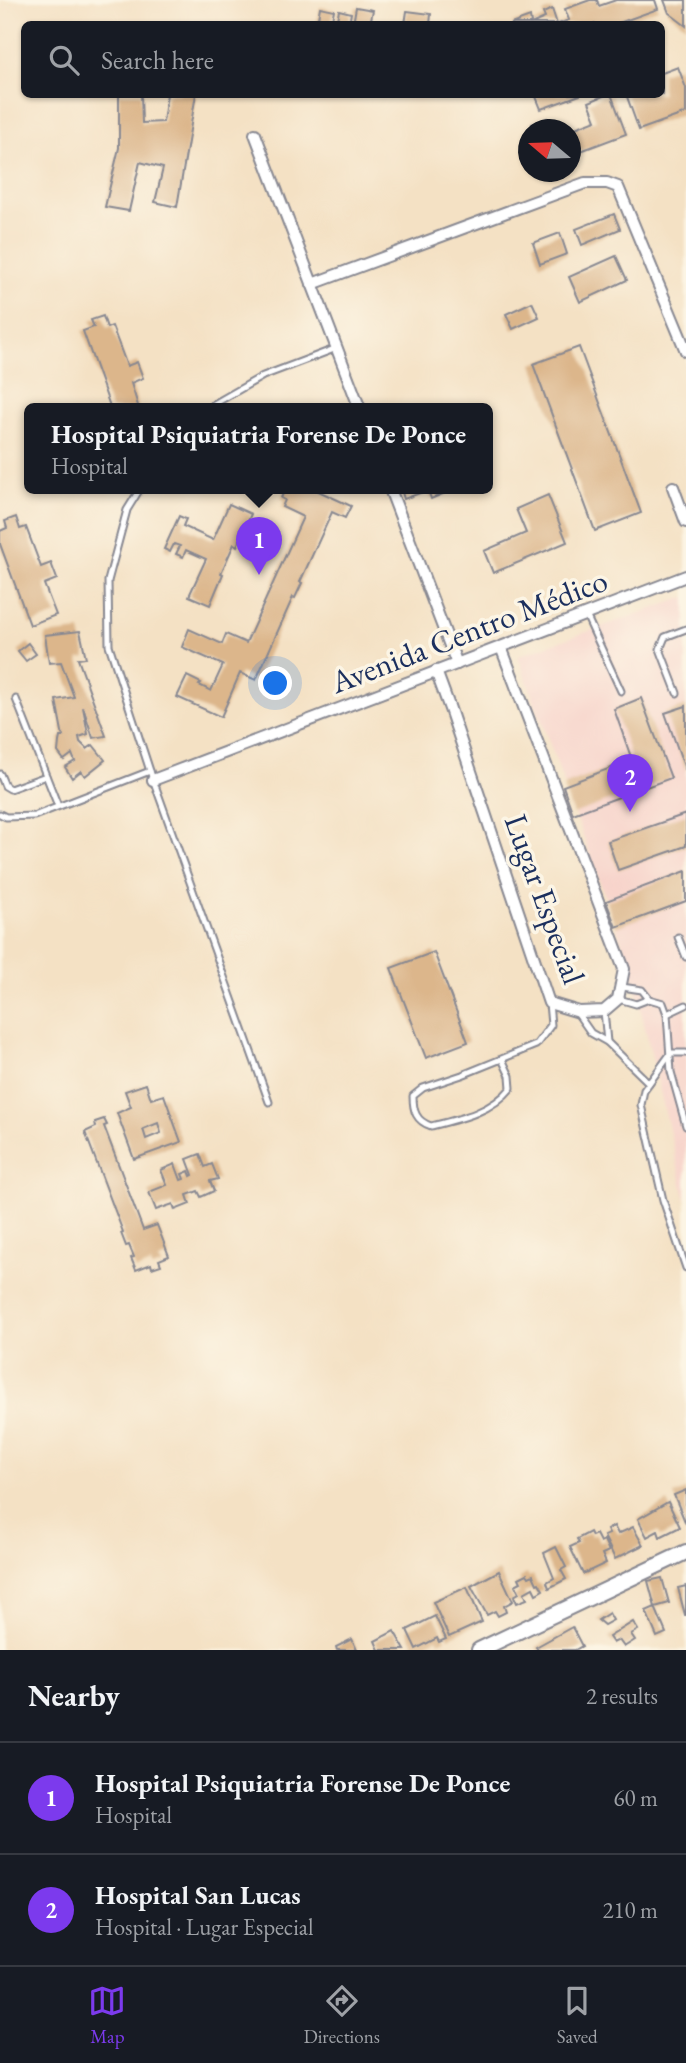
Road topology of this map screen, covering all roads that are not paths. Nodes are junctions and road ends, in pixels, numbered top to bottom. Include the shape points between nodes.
1 (255, 134) dead end
2 (312, 284) junction
3 (337, 348) junction
4 (686, 351) edge
5 (216, 403) edge
6 (358, 403) edge
7 (673, 486) dead end
8 (137, 494) edge
9 (392, 494) edge
10 (686, 522) edge
11 (686, 576) edge
12 (586, 614) junction
13 (686, 629) edge
14 (501, 647) junction
15 (457, 664) junction
16 (436, 671) junction
17 (621, 691) dead end
18 (677, 693) dead end
19 (16, 699) dead end
20 (0, 774) edge
21 (46, 776) junction
22 (152, 776) junction
23 (58, 806) junction
24 (0, 814) edge
25 (678, 937) dead end
26 (686, 957) edge
27 (620, 987) junction
28 (618, 999) junction
29 (649, 999) junction
30 (549, 1003) junction
31 (686, 1005) edge
32 (576, 1011) junction
33 (604, 1011) junction
34 (667, 1014) junction
35 (607, 1042) junction
36 (671, 1053) junction
37 (686, 1054) edge
38 (502, 1059) junction
39 (649, 1083) junction
40 (269, 1102) dead end
41 (686, 1126) edge
42 (686, 1268) edge
43 (686, 1552) edge
44 (479, 1650) edge

1 - 2 street
2 - 3 street
2 - 4 street via 585,183 607,183 618,187
3 - 5 lane via 263,376
3 - 6 street
7 - 10 street
8 - 22 lane via 127,510 108,581 109,645
9 - 15 street
11 - 12 street, Avenida Centro Médico
12 - 14 street, Avenida Centro Médico
12 - 17 lane
13 - 18 lane via 665,637 660,649
14 - 15 street, Avenida Centro Médico
14 - 27 street, Lugar Especial via 624,969
15 - 16 street, Avenida Centro Médico
16 - 22 street, Avenida Centro Médico
16 - 30 street, Lugar Especial
19 - 21 lane
20 - 21 lane via 10,789
21 - 23 lane
22 - 23 lane
22 - 40 lane
23 - 24 lane via 34,816
25 - 26 lane
27 - 28 street, Lugar Especial
27 - 29 lane via 642,990
28 - 29 lane via 636,1004
28 - 33 street, Lugar Especial
29 - 34 lane via 663,1003
30 - 32 street, Lugar Especial
30 - 38 lane via 551,1025 536,1045
31 - 34 lane
32 - 33 street, Lugar Especial
32 - 35 lane via 591,1034
33 - 35 lane
34 - 36 lane
35 - 39 lane
36 - 37 lane
36 - 39 lane
36 - 41 lane via 671,1072
38 - 38 lane via 423,1088 413,1096 413,1111 423,1124 431,1126 486,1108 511,1088
39 - 42 lane via 641,1105 663,1200
43 - 44 street

